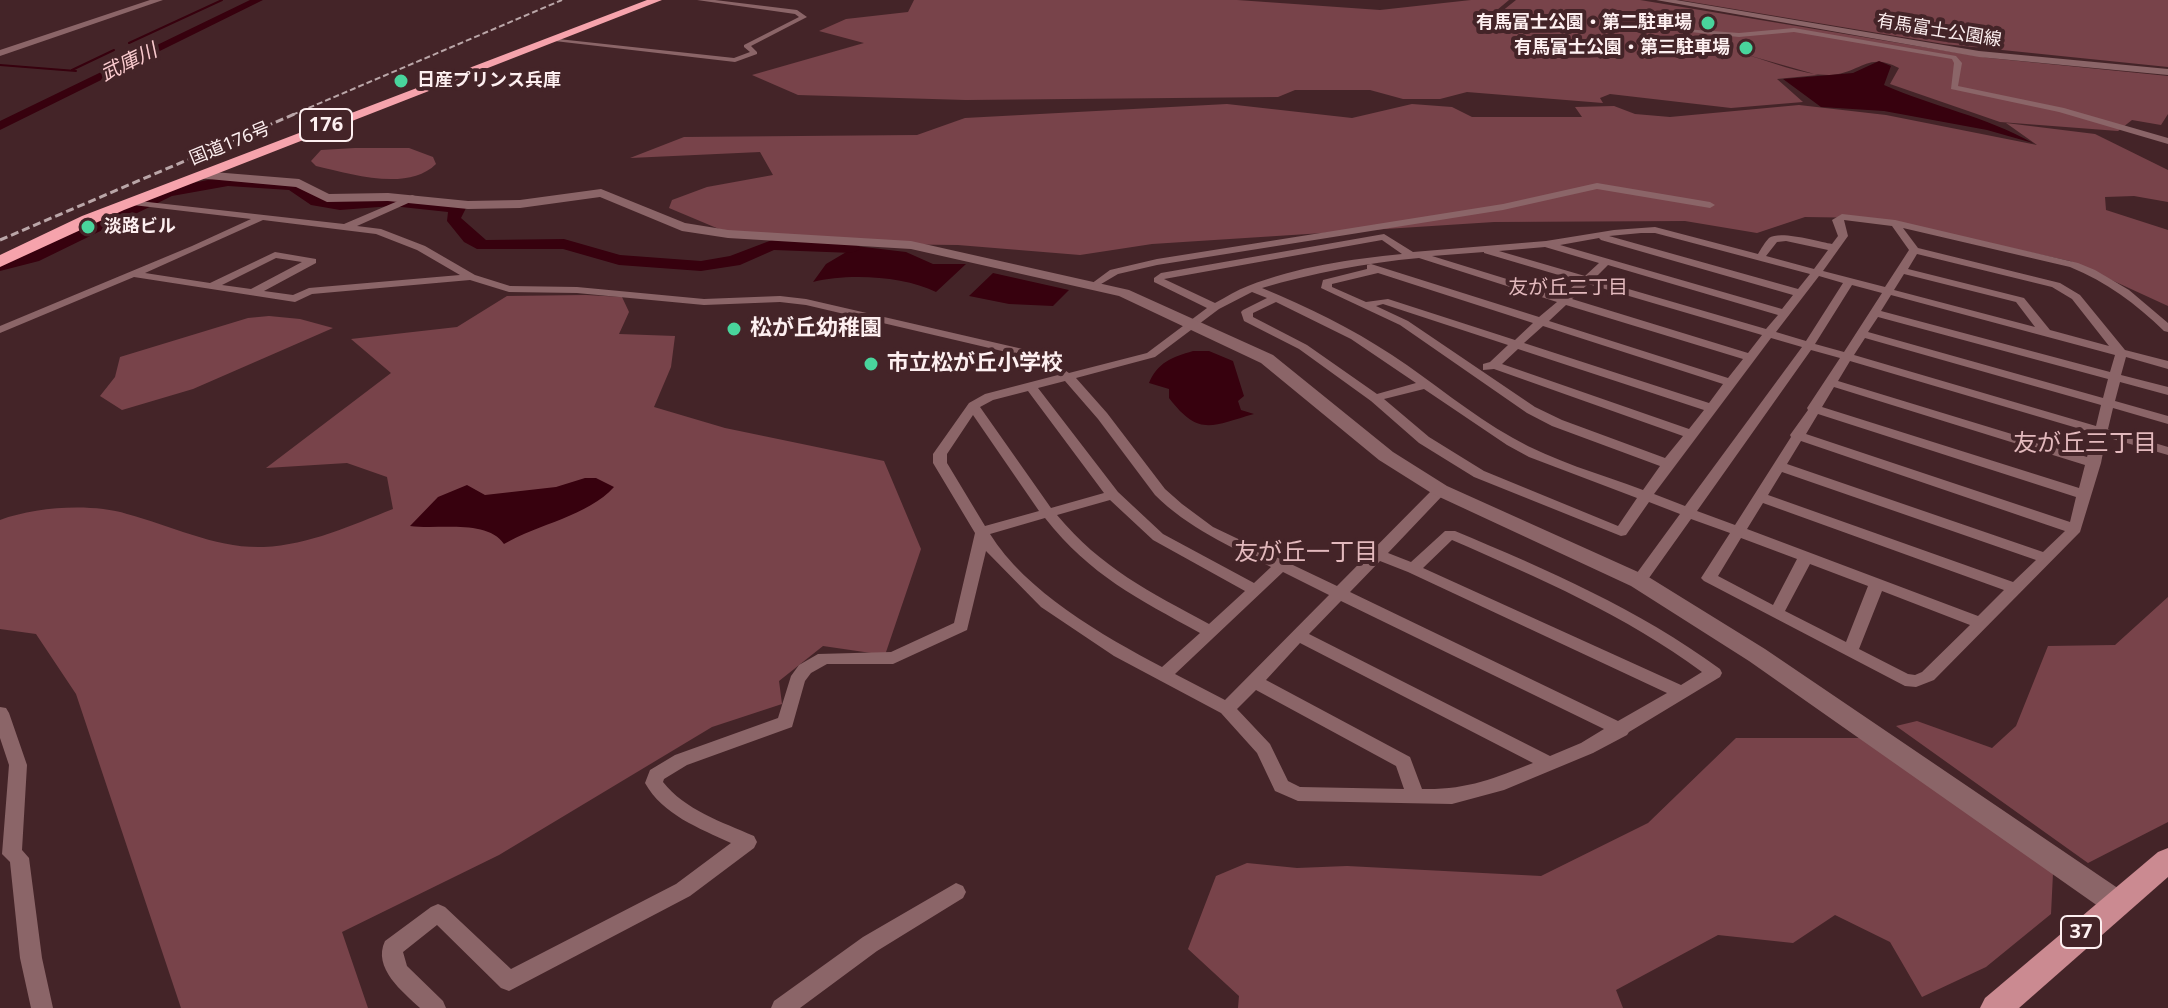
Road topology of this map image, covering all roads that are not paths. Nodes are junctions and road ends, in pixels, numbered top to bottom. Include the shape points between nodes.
1 (159, 0) edge
2 (657, 0) edge
3 (700, 0) edge
4 (1660, 0) edge
5 (1672, 0) edge
6 (1684, 31) dead end
7 (549, 40) junction
8 (0, 53) edge
9 (2168, 71) edge
10 (2168, 141) edge
11 (201, 175) junction
12 (405, 201) junction
13 (141, 204) junction
14 (1710, 205) dead end
15 (260, 218) junction
16 (1895, 223) junction
17 (344, 227) junction
18 (1599, 237) junction
19 (1545, 244) junction
20 (1476, 248) junction
21 (1835, 248) junction
22 (1914, 250) junction
23 (1411, 254) junction
24 (1760, 258) junction
25 (1363, 261) junction
26 (0, 262) edge
27 (1606, 262) junction
28 (2081, 269) junction
29 (1376, 270) junction
30 (1901, 270) junction
31 (1817, 272) junction
32 (133, 274) junction
33 (471, 277) junction
34 (1586, 281) junction
35 (1849, 281) junction
36 (1096, 284) junction
37 (2056, 285) junction
38 (211, 286) junction
39 (1252, 288) junction
40 (1888, 291) junction
41 (254, 292) junction
42 (1800, 293) junction
43 (1276, 298) junction
44 (1565, 300) junction
45 (1368, 305) junction
46 (1215, 307) junction
47 (1784, 313) junction
48 (1875, 313) junction
49 (1542, 323) junction
50 (1192, 325) junction
51 (2168, 329) edge
52 (0, 330) edge
53 (2045, 332) junction
54 (1768, 334) junction
55 (1862, 334) junction
56 (1518, 344) junction
57 (1808, 346) junction
58 (2121, 353) junction
59 (1751, 358) junction
60 (1847, 358) junction
61 (1494, 365) junction
62 (2168, 365) edge
63 (1475, 369) junction
64 (1068, 377) junction
65 (2115, 377) junction
66 (1830, 382) junction
67 (1732, 383) junction
68 (1424, 385) junction
69 (1031, 387) junction
70 (2168, 391) edge
71 (1375, 398) junction
72 (2109, 403) junction
73 (973, 406) junction
74 (1711, 408) junction
75 (1813, 408) junction
76 (2168, 420) edge
77 (2102, 431) junction
78 (1691, 434) junction
79 (1796, 435) junction
80 (2168, 451) edge
81 (2094, 463) junction
82 (1668, 464) junction
83 (1779, 466) junction
84 (1440, 490) junction
85 (1113, 495) junction
86 (2085, 495) junction
87 (1760, 497) junction
88 (1646, 498) junction
89 (1690, 513) junction
90 (1051, 514) junction
91 (2075, 529) junction
92 (983, 531) junction
93 (1738, 531) junction
94 (1380, 555) junction
95 (1806, 557) junction
96 (2043, 557) junction
97 (1281, 566) junction
98 (1413, 569) junction
99 (1639, 581) junction
100 (1877, 584) junction
101 (2013, 588) junction
102 (1256, 590) junction
103 (1340, 594) junction
104 (1777, 612) junction
105 (1978, 622) junction
106 (1211, 632) junction
107 (1299, 636) junction
108 (1850, 651) junction
109 (1163, 676) junction
110 (1254, 681) junction
111 (1683, 693) junction
112 (1227, 709) junction
113 (0, 713) edge
114 (1621, 730) junction
115 (1547, 762) junction
116 (1416, 798) junction
117 (2168, 860) edge
118 (956, 892) dead end
119 (2115, 902) junction
120 (42, 1008) edge
121 (435, 1008) edge
122 (782, 1008) edge
123 (1996, 1008) edge

1 - 8 street
2 - 7 highway, 国道176号 / 176
3 - 7 street via 804,17 746,46 755,53 735,60
4 - 9 street, 有馬富士公園線 via 1979,54
5 - 9 street, 有馬富士公園線 via 1962,49
6 - 10 street via 1739,35 1794,30 1954,57 1954,87
7 - 11 highway, 国道176号 / 176
11 - 12 street via 299,183 327,198
11 - 13 highway, 国道176号 / 176
12 - 17 street
12 - 36 street via 489,206 601,193 682,227 911,245
13 - 15 street
13 - 26 highway, 国道176号 / 176
14 - 36 street via 1610,186 1583,188 1503,207 1157,262 1114,272
15 - 17 street
15 - 32 street
16 - 21 street via 1842,217 1837,220 1843,236
16 - 22 street
16 - 28 street via 2059,259
17 - 33 street via 394,236
18 - 19 street
18 - 24 street via 1655,230
18 - 42 street
19 - 20 street
19 - 27 street
20 - 23 street
20 - 34 street
21 - 24 street via 1774,239
21 - 31 street
22 - 30 street
22 - 37 street
23 - 25 street
23 - 44 street
23 - 46 street via 1384,237 1158,280
24 - 31 street
25 - 29 street
25 - 39 street
27 - 34 street
27 - 47 street
28 - 37 street
28 - 51 street via 2132,295
29 - 45 street via 1327,282 1326,288
29 - 49 street
30 - 40 street
30 - 53 street via 2020,300
31 - 35 street
31 - 42 street
32 - 38 street
32 - 52 street
33 - 41 street via 309,291 295,299
33 - 64 street via 509,289 704,302 806,302 1036,355
34 - 44 street
34 - 54 street
35 - 40 street
35 - 57 street
36 - 50 street
37 - 58 street via 2076,297
38 - 41 street
38 - 41 street via 275,255 312,261
39 - 43 street
39 - 46 street
40 - 48 street
40 - 53 street
42 - 47 street
43 - 68 street via 1369,345
43 - 71 street via 1247,312 1248,319 1303,347
44 - 49 street
44 - 59 street
45 - 56 street via 1384,301
45 - 63 street
46 - 50 street
47 - 54 street
48 - 55 street
48 - 65 street
49 - 56 street
49 - 67 street
50 - 64 street via 1151,355
50 - 84 street via 1284,370 1386,456
53 - 58 street
54 - 57 street
54 - 59 street
55 - 60 street
55 - 72 street
56 - 61 street
56 - 74 street
57 - 60 street
57 - 89 street
58 - 62 street
58 - 65 street
59 - 67 street
60 - 66 street
60 - 77 street
61 - 63 street
61 - 78 street
63 - 82 street via 1557,423
64 - 69 street
64 - 97 street via 1177,508 1208,530
65 - 70 street
65 - 72 street
66 - 75 street
66 - 81 street
67 - 74 street
68 - 71 street
68 - 88 street via 1495,436
69 - 73 street
69 - 85 street
71 - 88 street via 1424,440 1479,474 1621,532
72 - 76 street
72 - 77 street
73 - 90 street
73 - 92 street via 940,454 940,463
74 - 78 street
75 - 79 street
75 - 86 street
77 - 80 street
77 - 81 street
78 - 82 street
79 - 83 street
79 - 91 street
81 - 86 street
82 - 88 street
83 - 87 street
83 - 96 street
84 - 94 street
84 - 99 street
85 - 90 street
85 - 102 street via 1158,537
86 - 91 street
87 - 93 street
87 - 101 street
88 - 89 street
89 - 93 street
89 - 99 street
90 - 92 street
90 - 106 street via 1092,561
91 - 96 street
92 - 109 street via 994,552 1046,603
92 - 121 street via 961,626 893,658 824,658 797,680 786,722 681,760 656,775 660,792 678,806 747,842 683,890 509,981 438,913 392,948 397,971
93 - 95 street
93 - 104 street via 1709,578
94 - 98 street
94 - 103 street
95 - 100 street
95 - 104 street
96 - 101 street
97 - 102 street
97 - 103 street
98 - 111 street
98 - 111 street via 1450,534 1571,587 1678,645 1714,673
99 - 119 street via 1757,655
100 - 105 street
100 - 108 street
101 - 105 street
102 - 106 street
103 - 107 street
103 - 114 street
104 - 108 street
105 - 108 street via 1928,676 1916,681
106 - 109 street
107 - 110 street
107 - 115 street
109 - 112 street
110 - 112 street
110 - 116 street via 1404,762
111 - 114 street
112 - 116 street via 1264,749 1287,790
113 - 120 street via 18,765 12,854 19,858
114 - 115 street
115 - 116 street via 1483,789
117 - 119 main road, 37
118 - 122 street via 870,944
119 - 123 main road, 37

